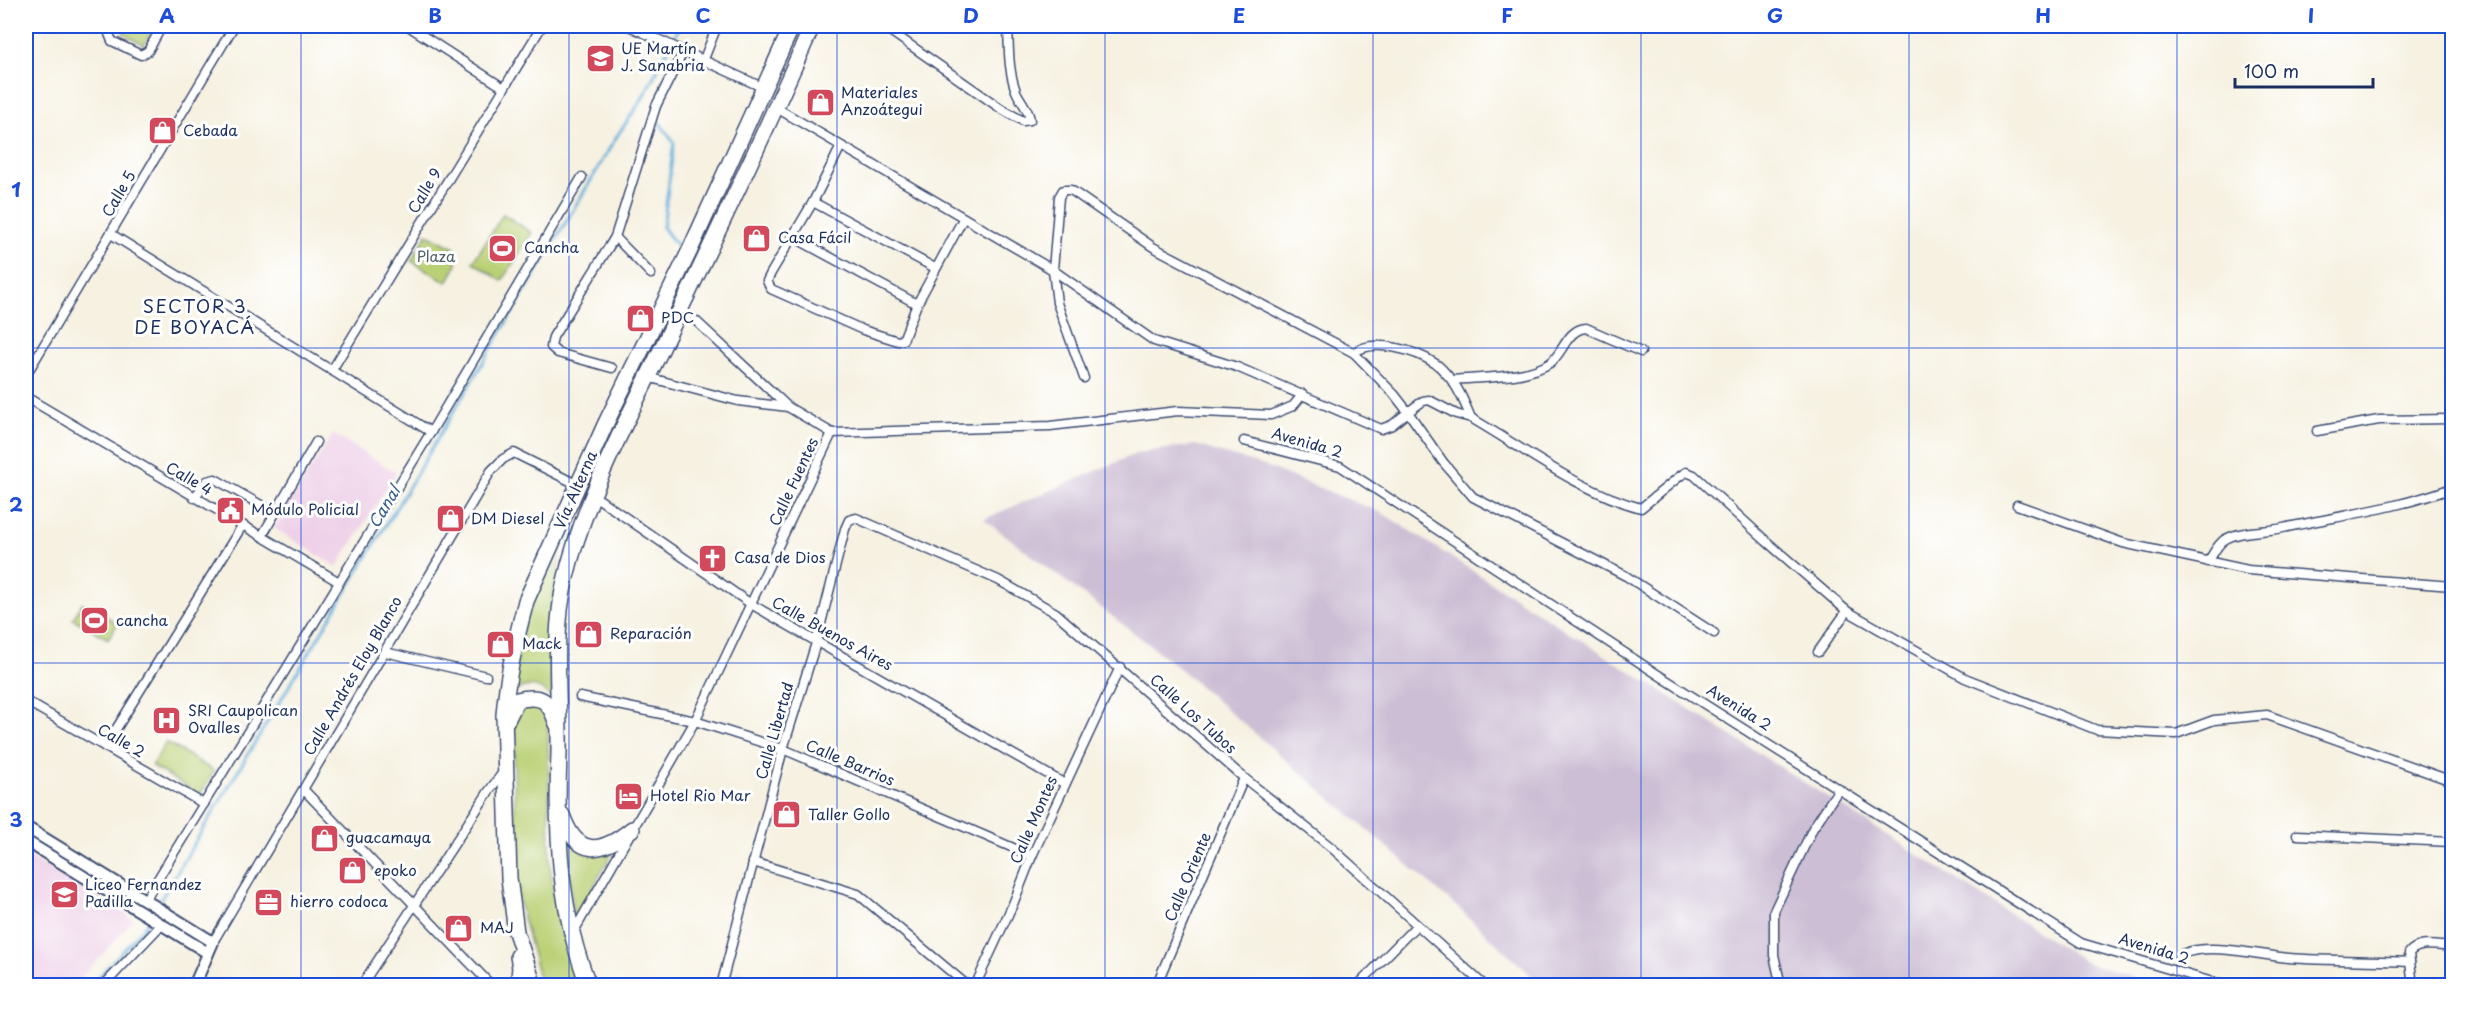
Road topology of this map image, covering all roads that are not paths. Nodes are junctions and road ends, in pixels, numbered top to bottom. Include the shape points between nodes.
1 (114, 26) edge
2 (162, 26) edge
3 (234, 26) edge
4 (408, 26) edge
5 (542, 26) edge
6 (629, 26) edge
7 (717, 26) edge
8 (792, 26) edge
9 (812, 26) edge
10 (883, 26) edge
11 (1008, 26) edge
12 (649, 32) edge
13 (682, 49) junction
14 (704, 59) junction
15 (504, 87) junction
16 (764, 88) junction
17 (775, 107) junction
18 (842, 146) junction
19 (582, 177) dead end
20 (813, 202) junction
21 (963, 219) junction
22 (111, 234) junction
23 (615, 237) junction
24 (793, 237) junction
25 (935, 268) junction
26 (1053, 270) junction
27 (651, 274) dead end
28 (917, 304) junction
29 (696, 321) dead end
30 (1641, 352) dead end
31 (1354, 354) junction
32 (612, 368) dead end
33 (332, 370) junction
34 (26, 375) edge
35 (647, 377) junction
36 (1084, 378) dead end
37 (1452, 380) junction
38 (1303, 394) junction
39 (26, 397) edge
40 (788, 407) junction
41 (1408, 412) junction
42 (1471, 418) junction
43 (2452, 419) edge
44 (2317, 431) dead end
45 (431, 432) junction
46 (832, 433) junction
47 (1244, 441) dead end
48 (316, 442) dead end
49 (578, 485) junction
50 (2452, 489) edge
51 (593, 495) junction
52 (194, 498) junction
53 (2017, 506) dead end
54 (275, 513) junction
55 (849, 520) joint
56 (242, 526) junction
57 (262, 536) junction
58 (2208, 562) junction
59 (339, 582) junction
60 (2452, 586) edge
61 (751, 604) junction
62 (1847, 611) junction
63 (1714, 633) dead end
64 (816, 643) junction
65 (385, 652) junction
66 (1818, 652) dead end
67 (1120, 667) junction
68 (486, 676) dead end
69 (580, 697) dead end
70 (26, 701) edge
71 (695, 721) junction
72 (504, 732) junction
73 (559, 733) junction
74 (105, 747) junction
75 (783, 749) junction
76 (505, 770) junction
77 (1244, 778) junction
78 (2452, 781) edge
79 (1065, 784) junction
80 (1839, 789) junction
81 (303, 790) junction
82 (204, 804) junction
83 (559, 804) junction
84 (26, 827) edge
85 (632, 829) junction
86 (2297, 835) dead end
87 (26, 841) edge
88 (2452, 842) edge
89 (1032, 856) junction
90 (753, 862) junction
91 (146, 900) junction
92 (412, 905) junction
93 (159, 922) junction
94 (1417, 925) junction
95 (516, 932) junction
96 (572, 935) junction
97 (213, 942) junction
98 (2452, 947) edge
99 (208, 953) junction
100 (2182, 954) dead end
101 (2410, 962) junction
102 (103, 986) edge
103 (194, 986) edge
104 (361, 986) edge
105 (492, 986) edge
106 (518, 986) edge
107 (534, 986) edge
108 (589, 986) edge
109 (721, 986) edge
110 (968, 986) edge
111 (975, 986) edge
112 (1156, 986) edge
113 (1357, 986) edge
114 (1485, 986) edge
115 (1781, 986) edge
116 (2226, 986) edge
117 (2413, 986) edge

1 - 2 street via 109,34 112,41 141,55 148,51
3 - 22 street, Calle 5
4 - 15 street
5 - 15 street, Calle 9
6 - 12 street
7 - 14 street
8 - 16 highway, Vía Alterna
9 - 17 highway, Vía Alterna
10 - 11 street via 1000,108 1023,121 1030,120 1010,69
12 - 13 street
13 - 14 street
13 - 23 street via 656,106
14 - 16 street
15 - 33 street, Calle 9
16 - 49 highway, Vía Alterna
17 - 18 street
17 - 35 highway, Vía Alterna
18 - 20 street
18 - 21 street
19 - 45 street
20 - 24 street
20 - 25 street
21 - 25 street
21 - 26 street
22 - 33 street
22 - 34 street, Calle 5
23 - 27 street
23 - 32 street via 553,337 551,347 558,353
24 - 28 street
24 - 28 street via 767,281 771,289 863,330 898,341 903,340
25 - 28 street
26 - 31 street via 1059,197 1063,190 1071,190 1153,247
26 - 36 street via 1058,303
26 - 38 street via 1154,341 1237,367
29 - 40 street
30 - 37 street via 1586,327 1574,333 1552,362 1541,368 1512,375
31 - 37 street via 1372,344 1399,348 1436,364
31 - 41 street
33 - 45 street
35 - 40 street via 738,401
35 - 51 highway, Vía Alterna
37 - 42 street
38 - 41 street via 1381,429
38 - 46 street, Calle Fuentes via 1293,406 1272,415 1178,411 1050,426
39 - 52 street, Calle 4
40 - 46 street
41 - 42 street via 1423,400 1430,400
41 - 63 street via 1473,497 1626,576
42 - 62 street via 1559,472 1629,504 1641,507 1686,472 1694,475
43 - 44 street via 2379,420
45 - 59 street
46 - 61 street, Calle Fuentes
47 - 80 street, Avenida 2 via 1340,466
48 - 54 street
49 - 65 street, Calle Andrés Eloy Blanco via 514,453 503,459 491,471
49 - 72 highway, Vía Alterna via 526,601 506,688
50 - 58 street via 2425,499 2235,535 2217,547
51 - 61 street, Calle Buenos Aires
51 - 73 highway, Vía Alterna via 568,570 559,620
52 - 54 street via 207,481 215,479
52 - 56 street, Calle 4
53 - 58 street via 2123,543
54 - 57 street
55 - 64 street, Calle Libertad
55 - 67 street, Calle Los Tubos via 856,518 998,580 1056,613
56 - 57 street, Calle 4
56 - 74 street
57 - 59 street, Calle 4
58 - 60 street via 2248,570
59 - 82 street
61 - 64 street, Calle Buenos Aires
61 - 71 street, Calle Fuentes
62 - 66 street
62 - 78 street via 1965,678 2097,730 2176,734 2214,720 2267,715
64 - 75 street, Calle Libertad
64 - 79 street, Calle Buenos Aires
65 - 68 street
65 - 81 street, Calle Andrés Eloy Blanco
67 - 77 street, Calle Los Tubos
67 - 79 street, Calle Montes
69 - 71 street, Calle Barrios
70 - 74 street, Calle 2
71 - 75 street, Calle Barrios
71 - 85 street, Calle Fuentes
72 - 73 highway via 508,714 518,700 532,697 544,700 552,710
72 - 76 highway, Vía Alterna
73 - 83 highway, Vía Alterna
74 - 82 street, Calle 2
75 - 89 street, Calle Barrios
75 - 90 street, Calle Libertad
76 - 92 street
76 - 95 highway, Vía Alterna via 508,878
77 - 94 street, Calle Los Tubos via 1332,848
77 - 112 street, Calle Oriente
79 - 89 street, Calle Montes
80 - 115 street via 1813,828 1774,911 1774,955
80 - 116 street, Avenida 2 via 2081,943
81 - 92 street
81 - 97 street, Calle Andrés Eloy Blanco
82 - 91 street
83 - 85 highway via 567,828 589,848 603,848
83 - 96 highway, Vía Alterna via 562,880
84 - 91 street
85 - 96 street, Calle Fuentes
86 - 88 street
87 - 93 street
89 - 111 street, Calle Montes
90 - 109 street, Calle Libertad
90 - 110 street via 858,894
91 - 97 street
92 - 104 street
92 - 105 street
93 - 99 street
93 - 102 street
94 - 113 street
94 - 114 street, Calle Los Tubos
95 - 106 highway
95 - 107 highway, Vía Alterna
96 - 108 highway, Vía Alterna
97 - 99 street, Calle Andrés Eloy Blanco
98 - 101 street via 2413,947
99 - 103 street, Calle Andrés Eloy Blanco
100 - 101 street via 2203,949 2289,958
101 - 117 street

